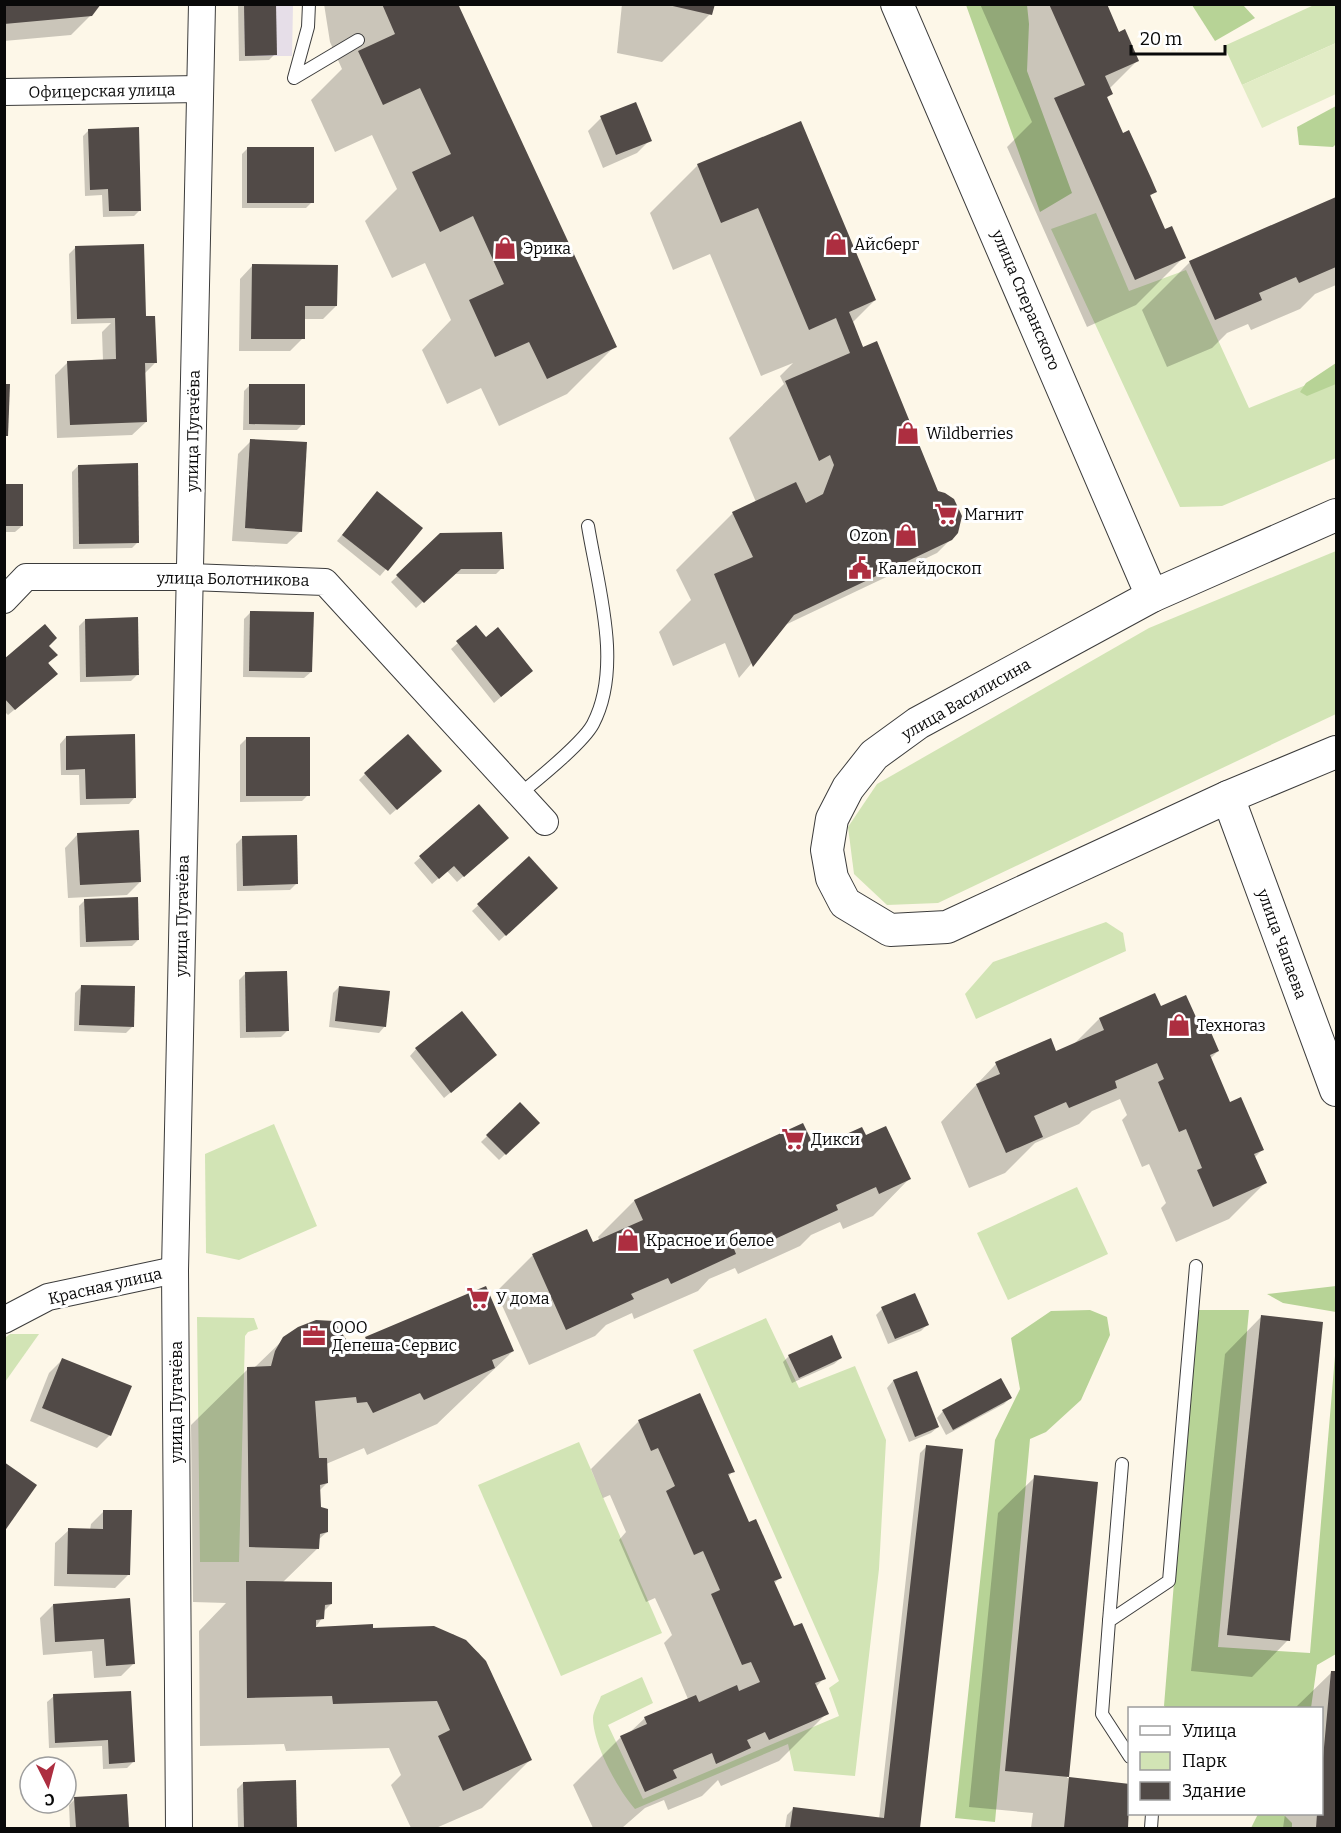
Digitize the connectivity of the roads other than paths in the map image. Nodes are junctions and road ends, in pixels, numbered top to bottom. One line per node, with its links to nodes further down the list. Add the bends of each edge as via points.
1 (202, 4): 5 (street, улица Пугачёва)
2 (309, 4): 4 (lane, via 308,27 294,78)
3 (897, 4): 10 (street, улица Сперанского)
4 (358, 40)
5 (200, 89): 6 (street, Офицерская улица); 9 (street, улица Пугачёва)
6 (4, 92)
7 (1336, 515): 10 (street, улица Василисина)
8 (588, 526): 13 (lane, via 608,650 608,681 592,725)
9 (190, 578): 11 (street, улица Болотникова, via 26,577); 13 (street, улица Болотникова, via 325,582); 18 (street, улица Пугачёва)
10 (1152, 596): 14 (street, улица Василисина, via 918,723 874,755 848,788 832,819 827,850 832,878 845,903 890,930 947,927)
11 (4, 600)
12 (1336, 752): 14 (street, улица Василисина)
13 (520, 794): 15 (street, улица Болотникова)
14 (1228, 797): 16 (street, улица Чапаева)
15 (545, 822)
16 (1336, 1090)
17 (1196, 1266): 21 (lane, via 1169,1581)
18 (175, 1270): 19 (street, Красная улица, via 48,1297); 23 (street, улица Пугачёва)
19 (4, 1320)
20 (1122, 1464): 21 (lane)
21 (1110, 1622): 22 (lane, via 1102,1714)
22 (1128, 1754)
23 (179, 1828)

